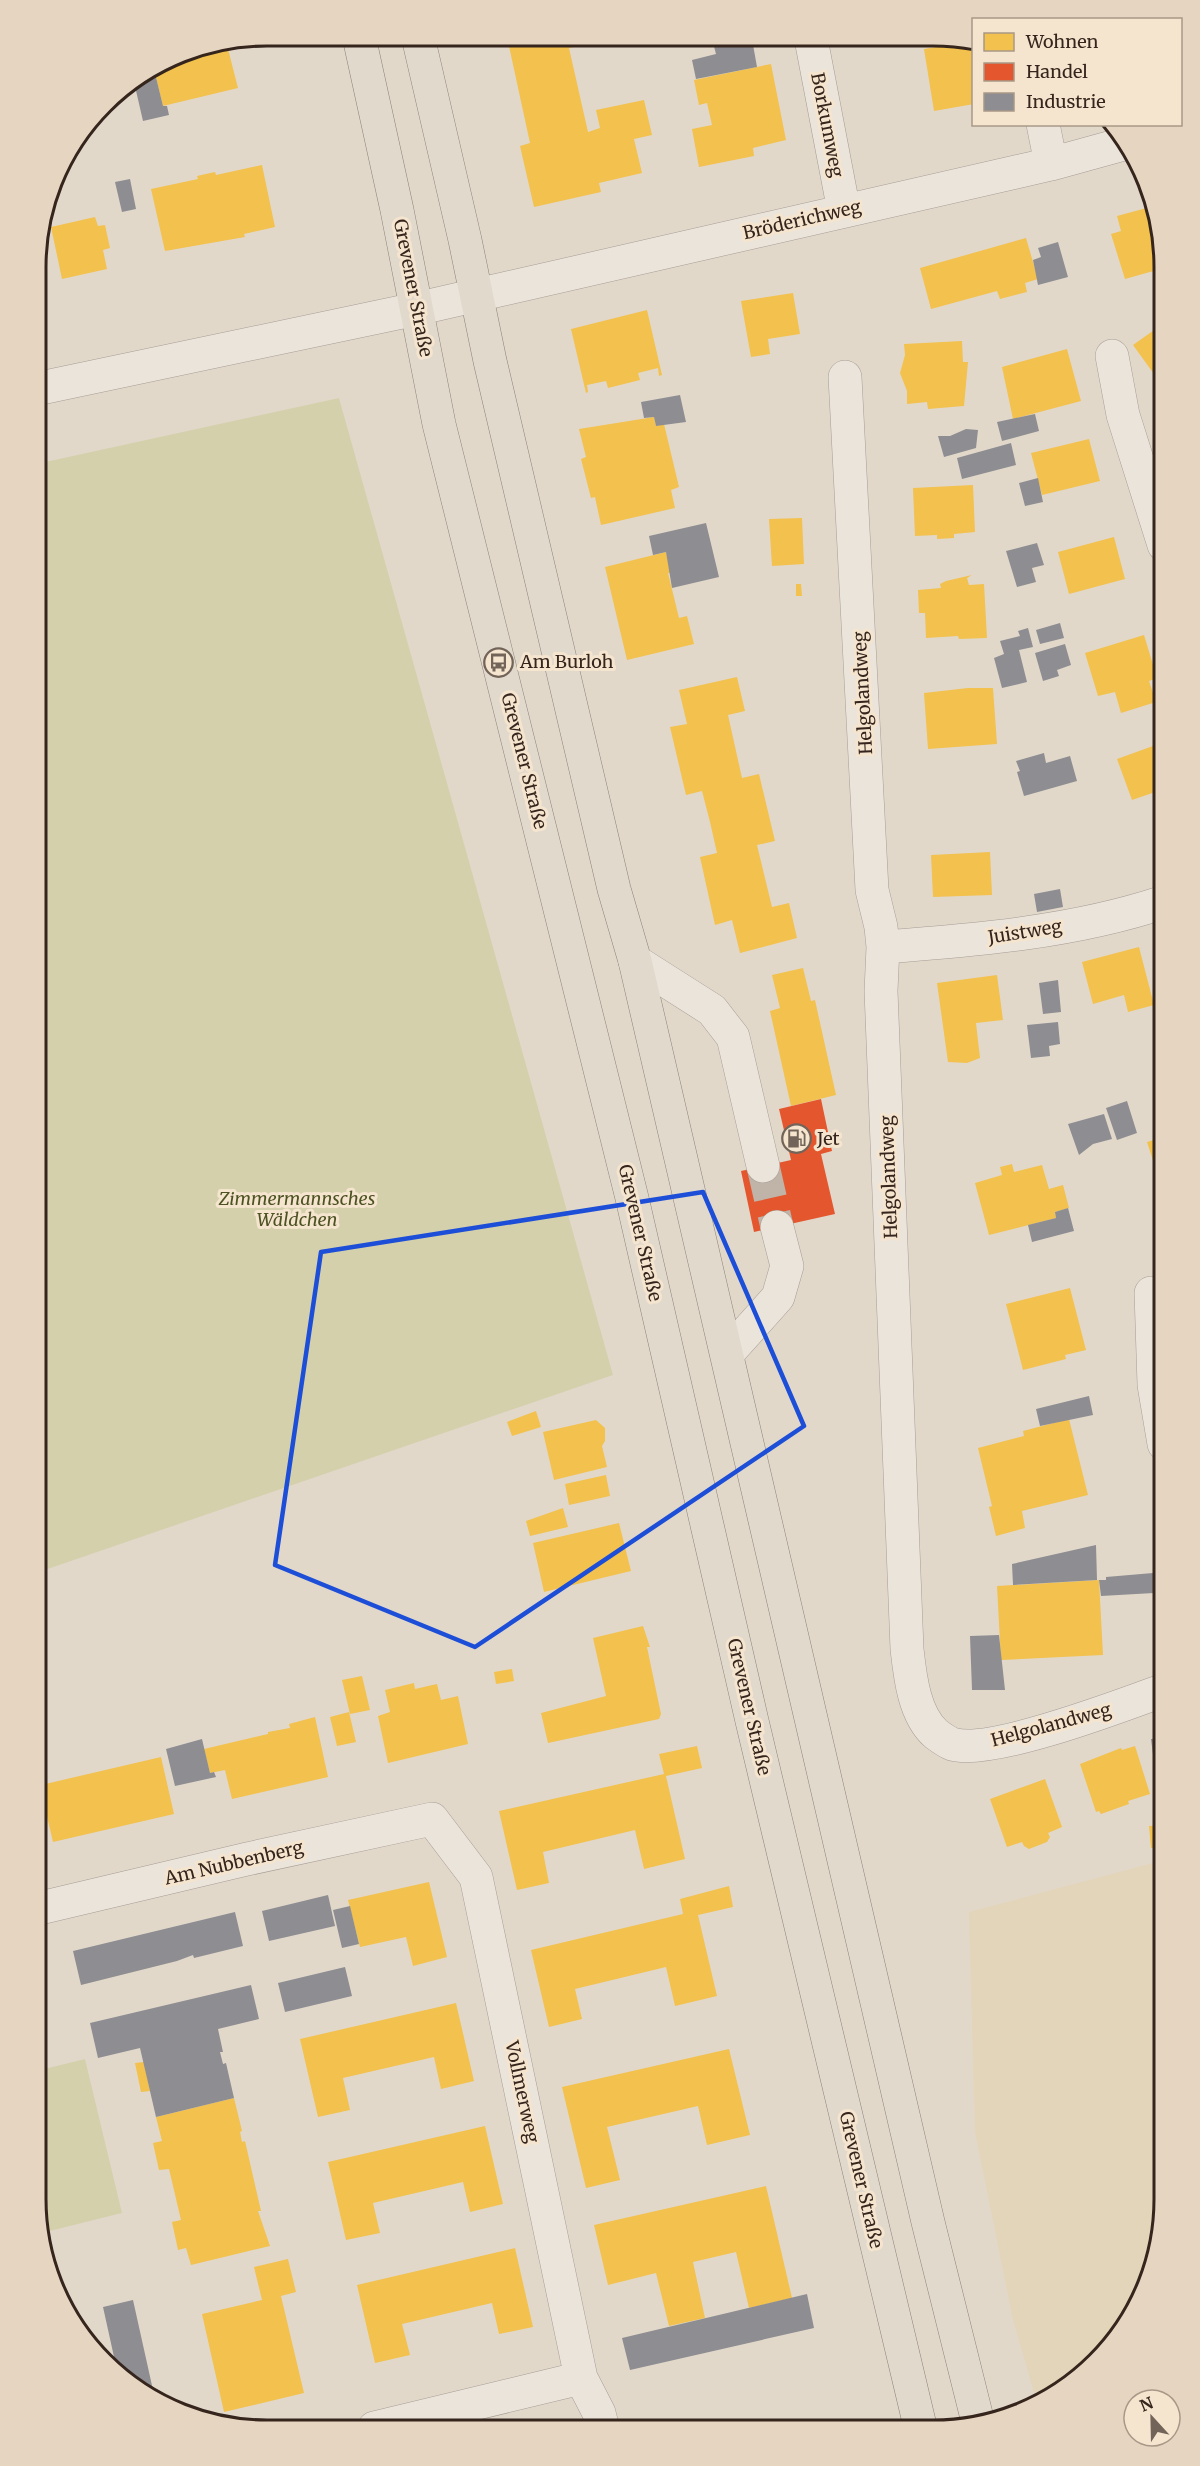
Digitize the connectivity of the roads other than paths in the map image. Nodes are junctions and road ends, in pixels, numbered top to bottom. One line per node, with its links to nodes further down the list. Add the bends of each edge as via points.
1 (361, 46): 9 (main road, Grevener Straße)
2 (420, 46): 8 (main road)
3 (812, 46): 7 (street, Borkumweg)
4 (1043, 126): 6 (street)
5 (1116, 145): 6 (street, Bröderichweg)
6 (1051, 164): 7 (street, Bröderichweg)
7 (844, 211): 8 (street, Bröderichweg)
8 (476, 294): 9 (street, Bröderichweg); 16 (main road, via 611,877)
9 (416, 309): 12 (street); 29 (main road, Grevener Straße, via 439,424 632,1198)
10 (1112, 356): 13 (street, via 1123,415)
11 (845, 377): 15 (street, Helgolandweg, via 872,890)
12 (46, 387)
13 (1154, 513)
14 (1154, 904): 15 (street, Juistweg, via 1031,932)
15 (883, 947): 22 (street, Helgolandweg, via 881,991 907,1649 920,1710 935,1733 952,1744 972,1745 998,1742 1097,1715)
16 (634, 961): 17 (street, via 712,1010 733,1037); 20 (main road)
17 (763, 1166)
18 (777, 1227): 20 (street, via 787,1266 778,1297)
19 (1151, 1293): 21 (street)
20 (727, 1354): 26 (main road)
21 (1154, 1385)
22 (1154, 1694)
23 (432, 1820): 24 (street, Am Nubbenberg); 25 (street, Vollmerweg, via 476,1877)
24 (46, 1907)
25 (581, 2378): 27 (street); 28 (street, Vollmerweg)
26 (976, 2415)
27 (407, 2420)
28 (601, 2420)
29 (919, 2420)

